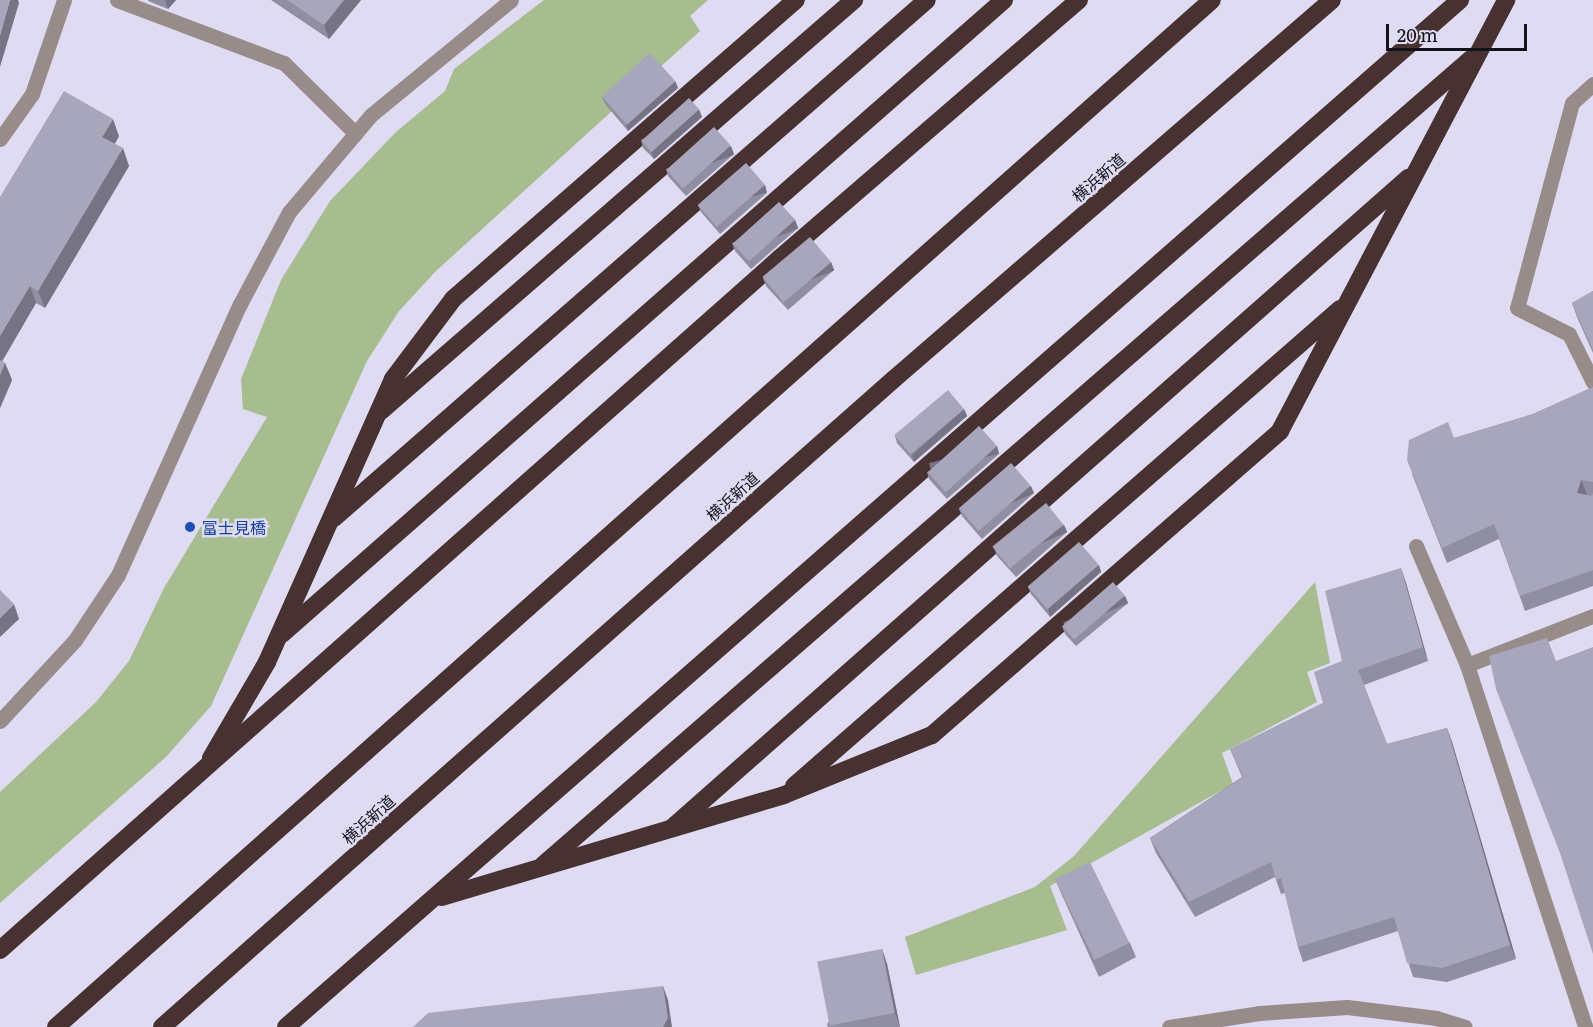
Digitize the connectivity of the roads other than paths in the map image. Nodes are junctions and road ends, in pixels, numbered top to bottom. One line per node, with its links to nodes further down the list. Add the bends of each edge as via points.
1 (64, 0): 16 (street, via 32,94)
2 (117, 0): 15 (street, via 284,63)
3 (511, 0): 15 (street)
4 (796, 0): 20 (highway, via 453,299 393,379)
5 (854, 0): 20 (highway)
6 (927, 0): 21 (highway)
7 (1004, 0): 24 (highway)
8 (1079, 0): 27 (highway, via 789,250)
9 (1212, 0): 33 (highway)
10 (1332, 0): 34 (highway, 横浜新道, via 885,387)
11 (1460, 0): 31 (highway)
12 (1506, 0): 13 (highway)
13 (1479, 52): 17 (highway); 30 (highway)
14 (1593, 84): 19 (street, via 1572,103 1517,308 1569,334)
15 (355, 133): 26 (street, via 289,212 240,304 118,574 75,640)
16 (0, 139)
17 (1416, 171): 18 (highway); 29 (highway)
18 (1348, 301): 28 (highway); 28 (highway, via 1280,431 932,735)
19 (1593, 382)
20 (377, 414): 21 (highway)
21 (328, 523): 24 (highway)
22 (1416, 546): 25 (street)
23 (1593, 616): 25 (street)
24 (278, 637): 27 (highway)
25 (1467, 665): 38 (street)
26 (0, 721)
27 (203, 772): 32 (highway)
28 (784, 795): 29 (highway)
29 (667, 833): 30 (highway)
30 (539, 869): 31 (highway)
31 (435, 899): 35 (highway)
32 (0, 950)
33 (56, 1027)
34 (162, 1027)
35 (285, 1027)
36 (1169, 1027): 37 (street, via 1259,1012 1347,1007 1436,1018)
37 (1465, 1027)
38 (1585, 1027)

